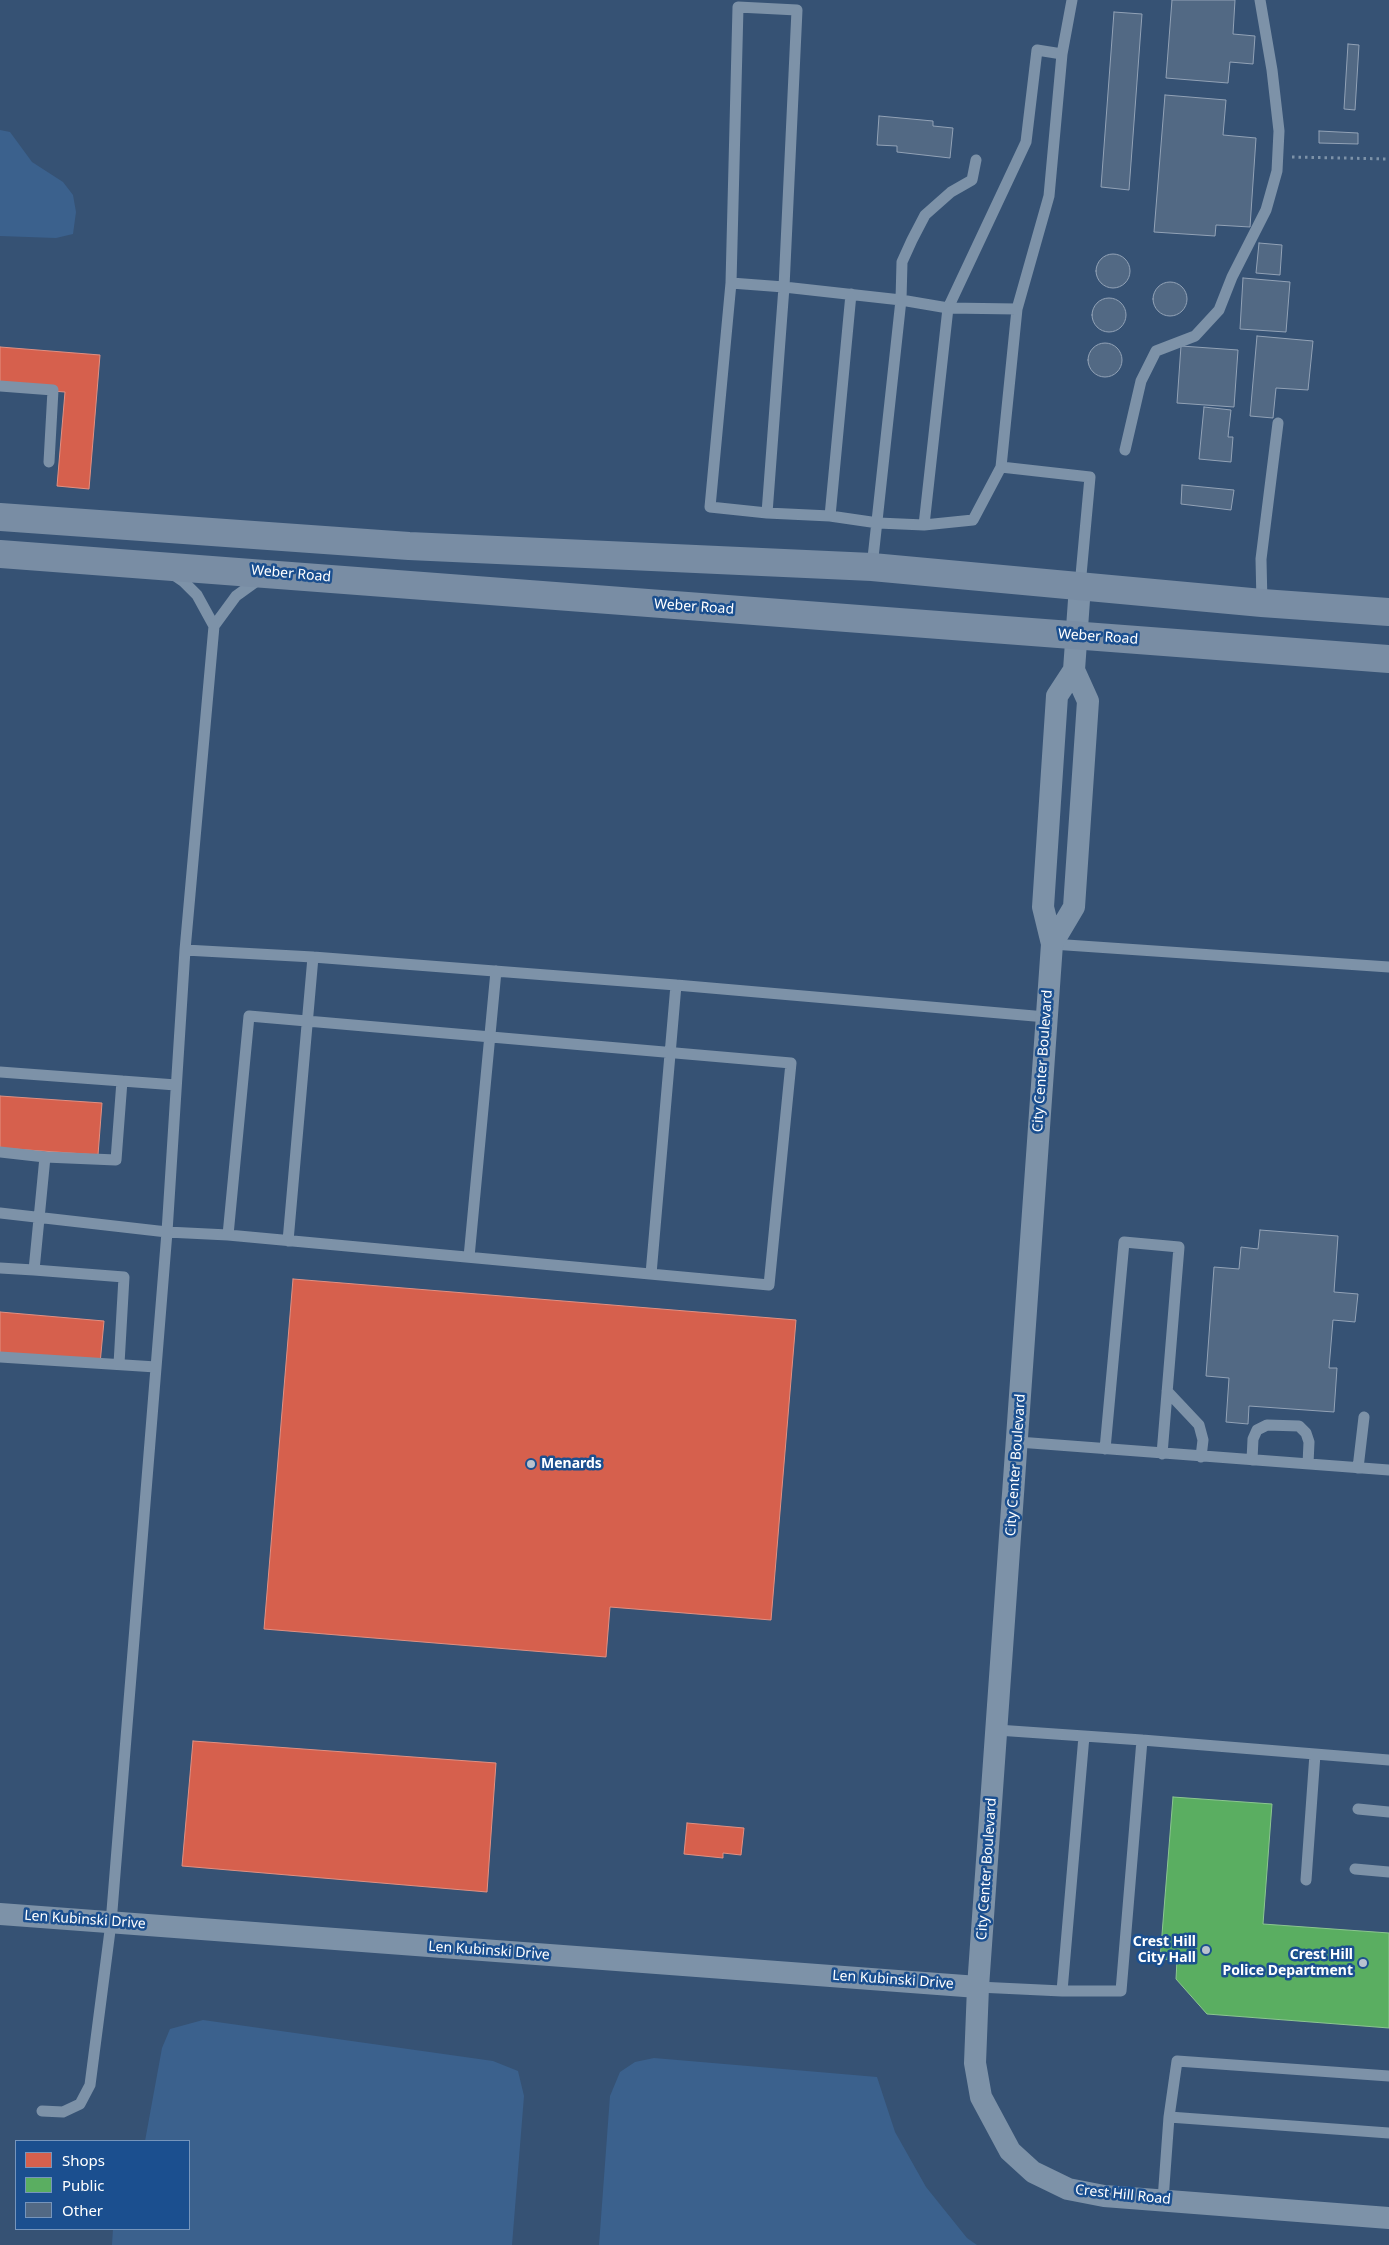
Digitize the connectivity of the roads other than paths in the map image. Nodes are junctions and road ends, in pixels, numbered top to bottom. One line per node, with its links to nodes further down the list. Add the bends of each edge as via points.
1 (1072, 0): 3 (lane)
2 (1260, 0): 13 (lane, via 1279,131 1277,171 1266,210 1219,310 1195,336 1156,351 1141,381)
3 (1062, 54): 9 (lane, via 1036,50 1026,142); 10 (lane, via 1049,196)
4 (976, 160): 8 (lane, via 972,180 951,192 925,215 902,262)
5 (731, 283): 6 (lane); 6 (lane, via 738,8 797,10); 16 (lane, via 710,508)
6 (784, 287): 7 (lane); 16 (lane)
7 (851, 294): 8 (lane); 17 (lane)
8 (900, 300): 9 (lane); 19 (lane)
9 (948, 308): 10 (lane); 20 (lane)
10 (1017, 309): 15 (lane)
11 (0, 386): 14 (lane, via 53,390)
12 (1278, 423): 26 (lane, via 1261,559)
13 (1125, 450)
14 (48, 462)
15 (1002, 467): 20 (lane, via 974,520); 25 (lane, via 1090,477)
16 (767, 513): 17 (lane)
17 (830, 516): 19 (lane)
18 (0, 517): 23 (main road, via 410,546)
19 (878, 523): 20 (lane); 23 (lane)
20 (924, 525)
21 (0, 554): 22 (main road, Weber Road)
22 (159, 565): 24 (main road, Weber Road); 28 (lane, via 197,595)
23 (872, 567): 25 (main road)
24 (269, 572): 28 (lane, via 236,596); 29 (main road, Weber Road, via 588,600)
25 (1080, 586): 26 (main road); 29 (street)
26 (1262, 603): 27 (main road)
27 (1389, 612)
28 (214, 626): 33 (lane)
29 (1077, 636): 30 (main road, Weber Road); 31 (street)
30 (1389, 659)
31 (1074, 670): 32 (street, City Center Boulevard, via 1057,696 1043,907); 32 (street, City Center Boulevard, via 1088,700 1074,907)
32 (1052, 944): 35 (lane); 38 (street, City Center Boulevard)
33 (185, 950): 34 (lane); 44 (lane)
34 (313, 957): 36 (lane); 39 (lane)
35 (1389, 967)
36 (496, 971): 37 (lane); 40 (lane)
37 (676, 985): 38 (lane); 41 (lane)
38 (1046, 1018): 61 (street, City Center Boulevard)
39 (307, 1021): 40 (lane); 50 (lane, via 249,1016); 51 (lane)
40 (490, 1037): 41 (lane); 52 (lane)
41 (671, 1052): 55 (lane); 55 (lane, via 791,1063 769,1285)
42 (0, 1072): 43 (lane)
43 (122, 1081): 44 (lane); 46 (lane, via 116,1160)
44 (176, 1085): 49 (lane)
45 (0, 1152): 46 (lane)
46 (45, 1157): 48 (lane)
47 (0, 1213): 48 (lane)
48 (39, 1218): 49 (lane); 54 (lane)
49 (167, 1232): 50 (lane); 58 (lane)
50 (228, 1235): 51 (lane)
51 (288, 1241): 52 (lane)
52 (469, 1257): 55 (lane)
53 (0, 1268): 54 (lane)
54 (34, 1270): 57 (lane, via 124,1277)
55 (651, 1274)
56 (0, 1357): 57 (lane)
57 (119, 1364): 58 (lane)
58 (156, 1367): 80 (lane)
59 (1167, 1391): 62 (lane, via 1179,1247 1124,1242); 63 (lane); 64 (lane, via 1199,1424)
60 (1364, 1418): 67 (lane)
61 (1018, 1442): 62 (lane); 69 (street, City Center Boulevard)
62 (1105, 1449): 63 (lane)
63 (1162, 1454): 64 (lane)
64 (1202, 1456): 65 (lane)
65 (1252, 1460): 66 (lane); 66 (lane, via 1257,1430 1267,1425 1299,1426 1310,1442)
66 (1308, 1464): 67 (lane)
67 (1358, 1468): 68 (lane)
68 (1389, 1470)
69 (997, 1730): 70 (lane); 81 (street, City Center Boulevard)
70 (1084, 1736): 71 (lane); 82 (lane)
71 (1142, 1740): 72 (lane); 82 (lane, via 1122,1991)
72 (1315, 1754): 73 (lane); 78 (lane)
73 (1389, 1760)
74 (1358, 1809): 75 (lane)
75 (1389, 1812)
76 (1355, 1869): 77 (lane)
77 (1389, 1872)
78 (1306, 1880)
79 (0, 1914): 80 (street, Len Kubinski Drive)
80 (111, 1922): 81 (street, Len Kubinski Drive); 84 (lane, via 90,2084 80,2104 63,2112)
81 (978, 1987): 82 (lane); 87 (street, Crest Hill Road, via 974,2063 981,2097 1010,2151 1032,2172 1068,2189 1104,2196)
82 (1062, 1990)
83 (1389, 2076): 85 (lane, via 1176,2061)
84 (42, 2111)
85 (1169, 2117): 86 (lane); 87 (lane)
86 (1389, 2133)
87 (1163, 2200): 88 (street, Crest Hill Road)
88 (1389, 2218)

